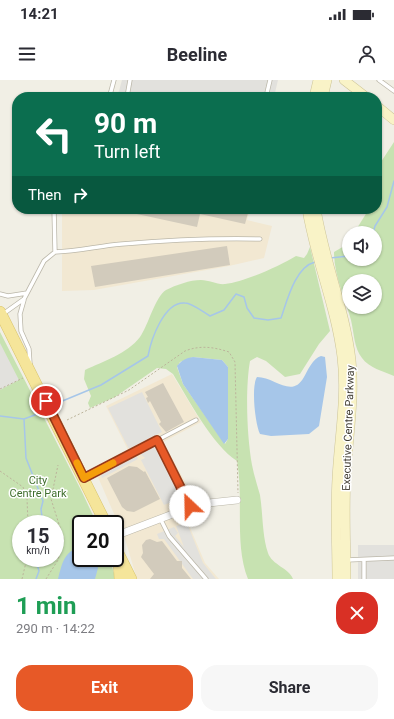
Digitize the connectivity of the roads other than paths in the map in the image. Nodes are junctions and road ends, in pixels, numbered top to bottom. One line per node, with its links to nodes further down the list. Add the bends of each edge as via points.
1 (114, 80): 9 (lane)
2 (130, 80): 10 (lane)
3 (270, 80): 11 (lane)
4 (318, 80): 12 (street)
5 (327, 80): 13 (street)
6 (344, 80): 14 (street)
7 (379, 80): 8 (lane)
8 (394, 91)
9 (111, 92)
10 (128, 92)
11 (267, 92)
12 (315, 92)
13 (324, 92)
14 (360, 92)
15 (382, 109): 16 (street)
16 (393, 117)
17 (54, 214): 22 (lane)
18 (309, 214): 21 (street, Executive Centre Parkway)
19 (316, 214): 21 (street, Executive Centre Parkway)
20 (260, 239): 22 (lane, via 206,238)
21 (319, 247): 37 (street, Executive Centre Parkway, via 327,276 344,374 336,500)
22 (55, 252): 23 (lane, via 44,261)
23 (28, 293): 24 (lane, via 7,296); 25 (lane)
24 (0, 294)
25 (24, 299): 26 (lane); 27 (lane, via 20,314 21,331 29,349)
26 (1, 314): 27 (main road)
27 (26, 375): 30 (main road, via 46,401)
28 (196, 420): 29 (lane)
29 (157, 440): 30 (lane); 32 (lane)
30 (84, 478): 33 (main road)
31 (237, 500): 32 (street)
32 (190, 506): 34 (street)
33 (102, 515)
34 (160, 518): 35 (street); 43 (lane, via 169,536)
35 (124, 532)
36 (394, 558): 38 (lane)
37 (342, 560): 38 (lane); 44 (street, Executive Centre Parkway); 45 (street, Executive Centre Parkway)
38 (364, 560): 46 (lane)
39 (119, 567): 41 (main road)
40 (124, 567): 42 (main road)
41 (120, 579)
42 (131, 579)
43 (206, 579)
44 (337, 579)
45 (346, 579)
46 (364, 579)

